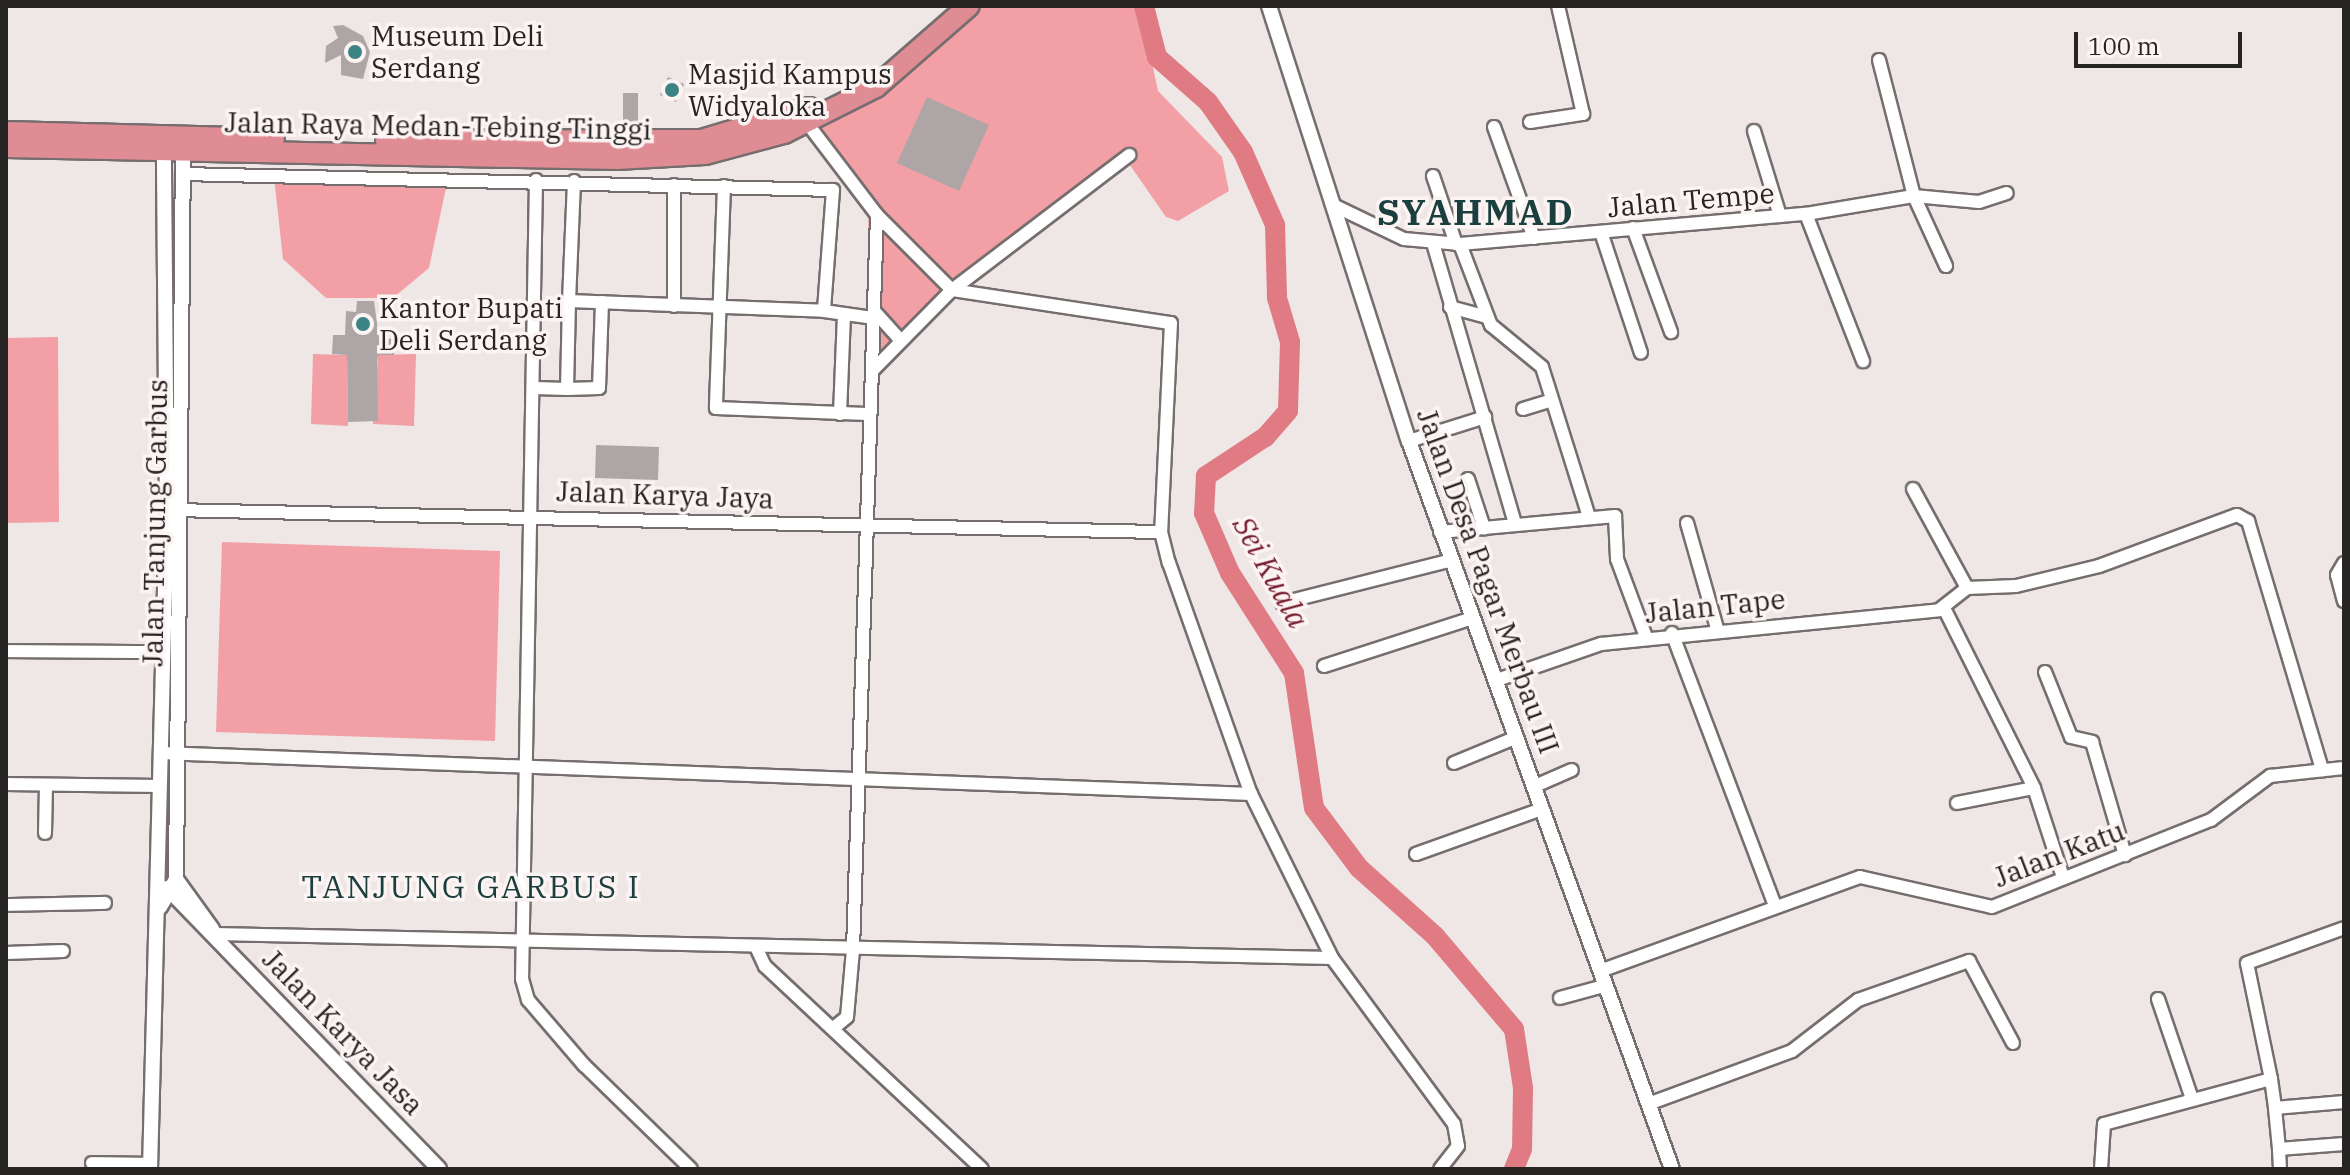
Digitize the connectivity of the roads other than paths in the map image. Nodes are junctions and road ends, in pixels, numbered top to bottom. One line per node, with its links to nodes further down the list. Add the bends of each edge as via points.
1 (952, 6): 11 (highway, Jalan Raya Medan-Tebing Tinggi, via 904,52 829,98 701,140)
2 (969, 6): 7 (highway, Jalan Raya Medan-Tebing Tinggi, via 888,79)
3 (1269, 6): 24 (street, Jalan Desa Pagar Merbau III)
4 (1558, 6): 6 (street, via 1583,114)
5 (1879, 60): 23 (street)
6 (1530, 122)
7 (807, 123): 11 (highway, Jalan Raya Medan-Tebing Tinggi, via 733,148 648,159); 19 (street)
8 (1494, 127): 30 (street)
9 (1754, 131): 27 (street)
10 (6, 132): 11 (highway, Jalan Raya Medan-Tebing Tinggi)
11 (174, 144): 12 (highway, Jalan Raya Medan-Tebing Tinggi); 14 (street, Jalan Tanjung Garbus); 60 (street, Jalan Tanjung Garbus)
12 (6, 147)
13 (1129, 155): 34 (street)
14 (183, 174): 16 (street); 59 (street, Jalan Tanjung Garbus)
15 (1433, 176): 32 (street)
16 (536, 180): 17 (street); 49 (street)
17 (574, 181): 18 (street); 36 (street)
18 (674, 185): 20 (street); 38 (street)
19 (852, 185): 21 (street); 26 (street)
20 (724, 186): 21 (street); 39 (street)
21 (833, 190): 40 (street)
22 (2007, 193): 23 (street, Jalan Tempe, via 1973,202)
23 (1914, 196): 25 (street, Jalan Tempe); 33 (street)
24 (1336, 209): 31 (street, Jalan Tempe, via 1404,239); 56 (street, Jalan Desa Pagar Merbau III)
25 (1806, 214): 27 (street, Jalan Tempe); 47 (street)
26 (877, 215): 34 (street); 41 (street)
27 (1780, 216): 28 (street, Jalan Tempe)
28 (1633, 228): 29 (street, Jalan Tempe); 44 (street)
29 (1601, 232): 30 (street, Jalan Tempe); 46 (street)
30 (1534, 238): 32 (street, Jalan Tempe)
31 (1433, 243): 32 (street, Jalan Tempe); 35 (street)
32 (1458, 244): 43 (street)
33 (1946, 266)
34 (952, 290): 45 (street); 67 (street, via 1171,323)
35 (1449, 299): 43 (street); 55 (street)
36 (569, 301): 37 (street); 50 (street)
37 (602, 302): 38 (street); 50 (street, via 599,388)
38 (674, 306): 39 (street)
39 (718, 307): 40 (street); 53 (street, via 719,412)
40 (824, 311): 42 (street)
41 (873, 312): 42 (street); 45 (street, via 885,331); 48 (street)
42 (844, 314): 53 (street)
43 (1487, 317): 51 (street, via 1537,360)
44 (1671, 332)
45 (900, 340): 48 (street)
46 (1641, 353)
47 (1863, 361)
48 (872, 371): 54 (street)
49 (535, 388): 50 (street); 61 (street)
50 (567, 389)
51 (1552, 400): 52 (street); 62 (street)
52 (1523, 409)
53 (840, 414): 54 (street)
54 (867, 414): 65 (street)
55 (1485, 417): 56 (street); 64 (street)
56 (1409, 441): 68 (street, Jalan Desa Pagar Merbau III)
57 (1468, 479): 66 (street)
58 (1913, 489): 71 (street)
59 (184, 509): 60 (street, Jalan Karya Jaya); 61 (street, Jalan Karya Jaya); 85 (street, Jalan Tanjung Garbus)
60 (167, 510): 80 (street, Jalan Tanjung Garbus)
61 (534, 515): 65 (street, Jalan Karya Jaya); 87 (street)
62 (1589, 517): 64 (street); 78 (street, via 1617,518 1617,559)
63 (1687, 523): 76 (street)
64 (1515, 524): 66 (street)
65 (869, 526): 67 (street, Jalan Karya Jaya); 91 (street)
66 (1484, 528): 68 (street)
67 (1161, 532): 97 (street)
68 (1440, 532): 69 (street, Jalan Desa Pagar Merbau III)
69 (1452, 560): 73 (street); 75 (street, Jalan Desa Pagar Merbau III)
70 (2344, 563): 72 (street, via 2337,575)
71 (1967, 588): 74 (street); 90 (street, via 2045,580 2244,517)
72 (2344, 601)
73 (1282, 603)
74 (1948, 604): 76 (street, Jalan Tape); 96 (street)
75 (1473, 618): 81 (street); 83 (street, Jalan Desa Pagar Merbau III)
76 (1717, 628): 77 (street, Jalan Tape)
77 (1672, 633): 78 (street, Jalan Tape); 107 (street)
78 (1646, 637): 83 (street, Jalan Tape, via 1601,644)
79 (6, 651): 80 (street)
80 (162, 652): 85 (street, Jalan Tanjung Garbus)
81 (1324, 666)
82 (2045, 672): 102 (street, via 2069,735 2092,742)
83 (1497, 680): 84 (street, Jalan Desa Pagar Merbau III)
84 (1517, 737): 86 (street); 95 (street, Jalan Desa Pagar Merbau III)
85 (168, 753): 87 (street); 94 (street, Jalan Tanjung Garbus); 104 (street, Jalan Tanjung Garbus)
86 (1454, 763)
87 (525, 765): 91 (street); 110 (street)
88 (2344, 768): 90 (street, Jalan Katu)
89 (1572, 770): 95 (street)
90 (2322, 770): 102 (street, Jalan Katu, via 2270,776 2211,820)
91 (854, 778): 97 (street); 112 (street)
92 (6, 784): 93 (street)
93 (46, 786): 94 (street); 100 (street)
94 (160, 786): 104 (street, Jalan Tanjung Garbus)
95 (1535, 786): 99 (street, Jalan Desa Pagar Merbau III)
96 (2034, 788): 98 (street); 103 (street)
97 (1251, 794): 115 (street)
98 (1957, 803)
99 (1542, 809): 101 (street); 116 (street, Jalan Desa Pagar Merbau III)
100 (45, 833)
101 (1416, 854)
102 (2125, 855): 103 (street, Jalan Katu)
103 (2063, 877): 107 (street, Jalan Katu, via 1992,907 1868,876)
104 (169, 883): 109 (street, Jalan Karya Jasa); 129 (street, via 160,907)
105 (105, 903): 106 (street)
106 (6, 905)
107 (1775, 906): 116 (street, Jalan Katu)
108 (2344, 928): 121 (street, via 2249,960)
109 (213, 932): 110 (street); 130 (street, Jalan Karya Jasa)
110 (523, 936): 111 (street); 131 (street, via 528,1000)
111 (757, 949): 112 (street); 119 (street, via 765,966)
112 (853, 950): 115 (street); 119 (street, via 847,1017)
113 (63, 951): 114 (street)
114 (6, 953)
115 (1332, 958): 133 (street, via 1454,1124 1458,1146)
116 (1602, 978): 117 (street, Jalan Katu); 124 (street, Jalan Desa Pagar Merbau III)
117 (1560, 998)
118 (2158, 999): 122 (street)
119 (836, 1026): 132 (street)
120 (2013, 1043): 124 (street, via 1969,961 1858,1000 1792,1051)
121 (2271, 1079): 122 (street); 125 (street)
122 (2192, 1099): 135 (street, via 2100,1126)
123 (2344, 1102): 125 (street)
124 (1648, 1104): 134 (street, Jalan Desa Pagar Merbau III)
125 (2275, 1108): 127 (street)
126 (2344, 1144): 127 (street)
127 (2279, 1149): 136 (street)
128 (92, 1163): 129 (street)
129 (150, 1166)
130 (439, 1169)
131 (691, 1169)
132 (982, 1169)
133 (1440, 1169)
134 (1672, 1169)
135 (2101, 1169)
136 (2280, 1169)

